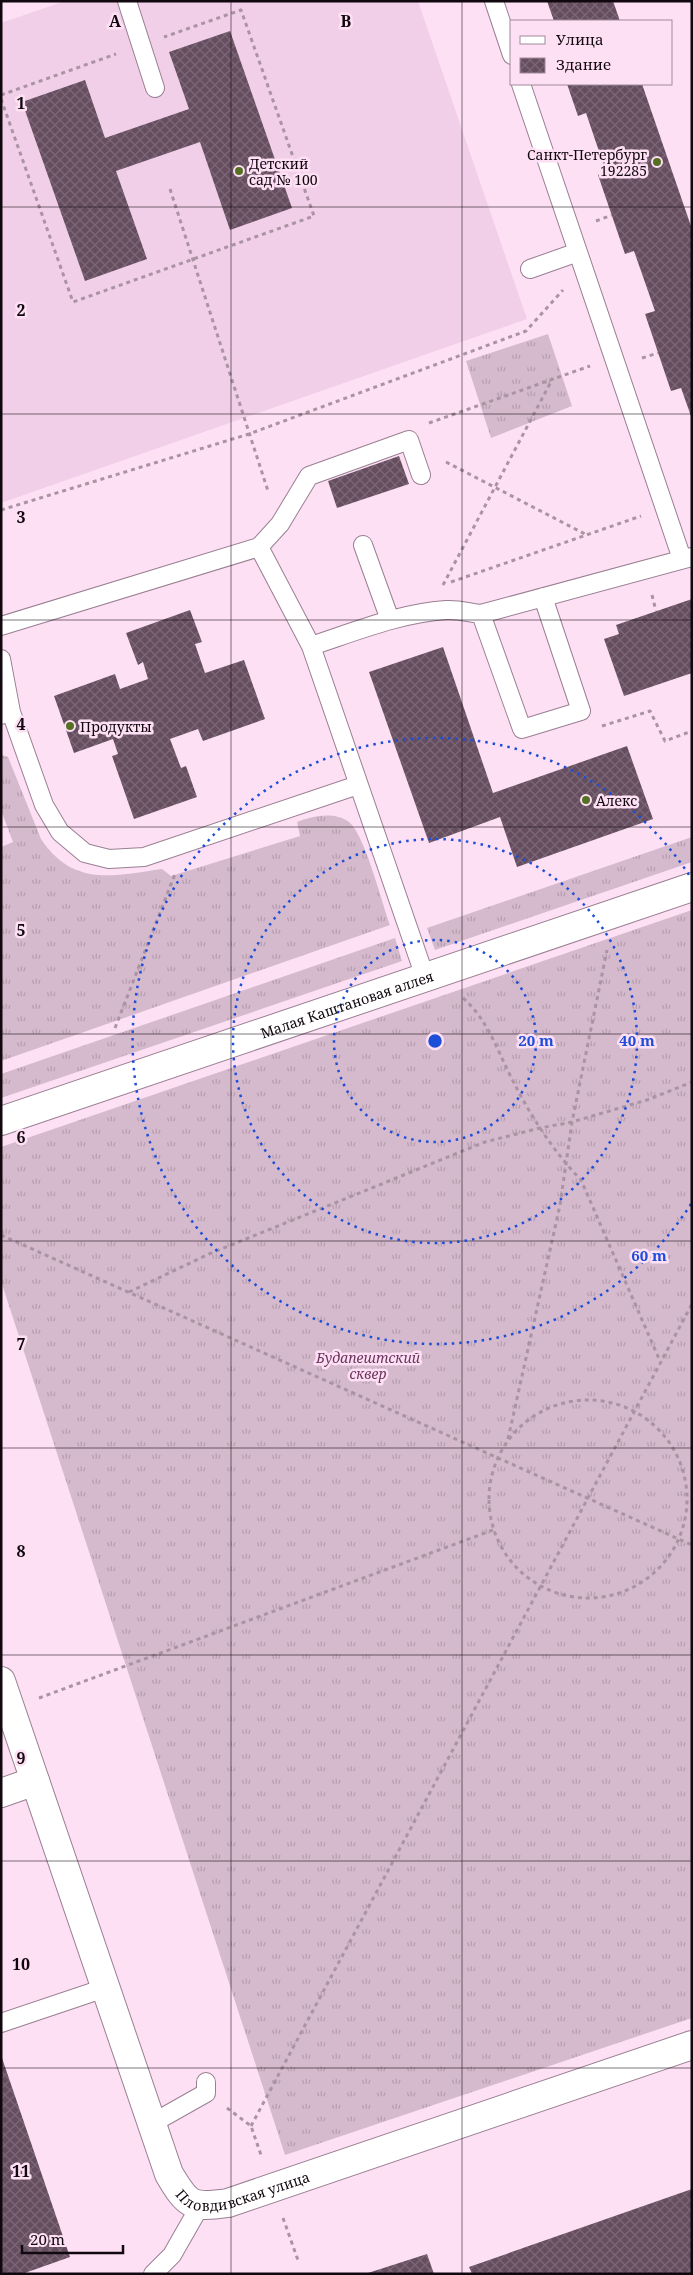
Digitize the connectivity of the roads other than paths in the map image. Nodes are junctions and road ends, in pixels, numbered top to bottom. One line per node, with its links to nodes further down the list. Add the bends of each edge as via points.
1 (127, 1): 5 (lane)
2 (494, 1): 3 (lane)
3 (510, 49)
4 (521, 85): 6 (lane)
5 (155, 88)
6 (581, 260): 7 (lane); 11 (lane, via 665,508)
7 (530, 269)
8 (422, 475): 10 (lane, via 409,440 309,476 280,524)
9 (364, 545): 14 (lane)
10 (259, 547): 15 (lane); 16 (lane)
11 (687, 558): 12 (lane)
12 (543, 598): 13 (lane); 13 (lane, via 581,712 522,729)
13 (481, 614): 14 (lane, via 448,610)
14 (390, 620): 16 (lane)
15 (1, 626)
16 (311, 646): 19 (lane)
17 (1, 659): 18 (lane)
18 (6, 713): 19 (lane, via 44,805 60,832 85,853 110,859 144,856)
19 (358, 785): 21 (lane)
20 (692, 887): 21 (street, Малая Каштановая аллея)
21 (425, 977): 22 (street, Малая Каштановая аллея)
22 (1, 1121)
23 (1, 1682): 24 (street, Пловдивская улица)
24 (35, 1781): 25 (street); 26 (street, Пловдивская улица)
25 (1, 1793)
26 (105, 1988): 27 (lane); 30 (street, Пловдивская улица)
27 (1, 2023)
28 (692, 2045): 31 (street, Пловдивская улица, via 237,2200)
29 (206, 2082): 30 (lane, via 206,2094)
30 (151, 2124): 31 (street, Пловдивская улица, via 169,2174 182,2196)
31 (200, 2206): 32 (lane, via 172,2255)
32 (153, 2274)

